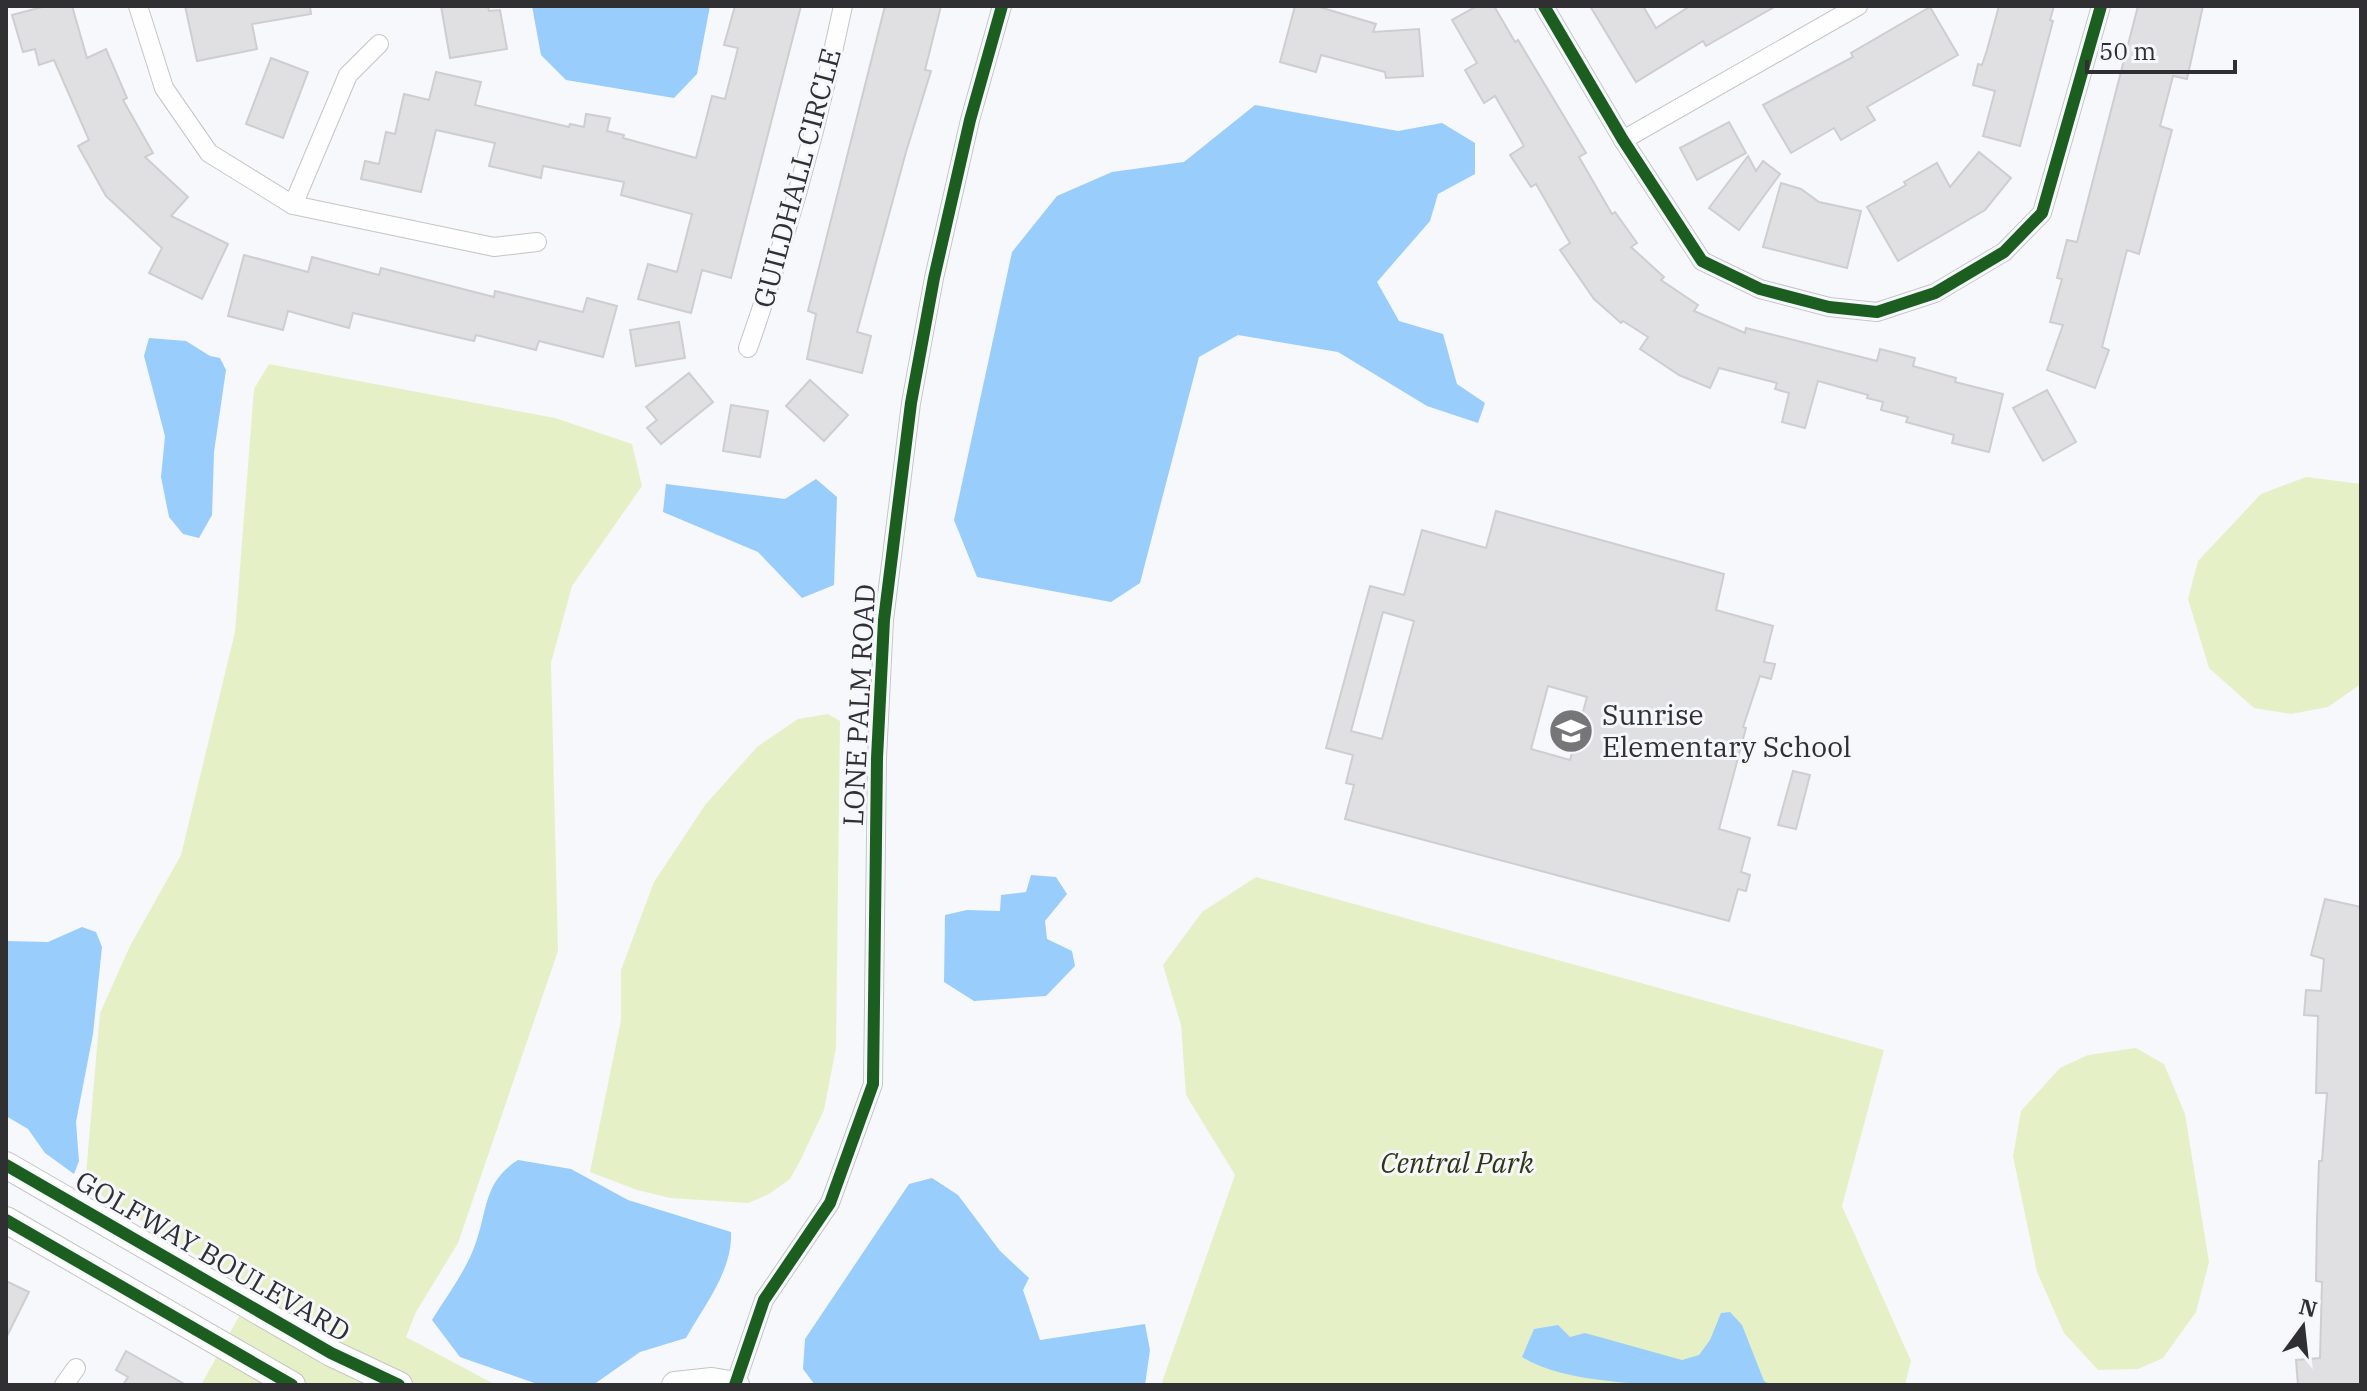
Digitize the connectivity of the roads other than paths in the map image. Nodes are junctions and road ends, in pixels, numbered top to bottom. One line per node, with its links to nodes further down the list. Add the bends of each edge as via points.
1 (138, 6): 9 (street, via 164,88 209,153)
2 (843, 6): 11 (street, GUILDHALL CIRCLE, via 827,85)
3 (1002, 6): 19 (street, LONE PALM ROAD, via 934,278 911,403 884,620 873,1084 830,1203 764,1300)
4 (1544, 6): 8 (street)
5 (1858, 6): 8 (street)
6 (2101, 6): 8 (street, via 2042,213 2004,252 1935,293 1877,312 1829,307 1760,289 1702,261)
7 (379, 44): 9 (street, via 348,75)
8 (1623, 140)
9 (293, 205): 10 (street, via 494,247)
10 (537, 242)
11 (748, 348)
12 (6, 1165): 17 (street, GOLFWAY BOULEVARD, via 331,1353)
13 (6, 1220): 16 (street)
14 (76, 1368): 15 (street)
15 (64, 1385)
16 (292, 1385)
17 (399, 1385)
18 (675, 1385): 19 (street)
19 (735, 1385)

